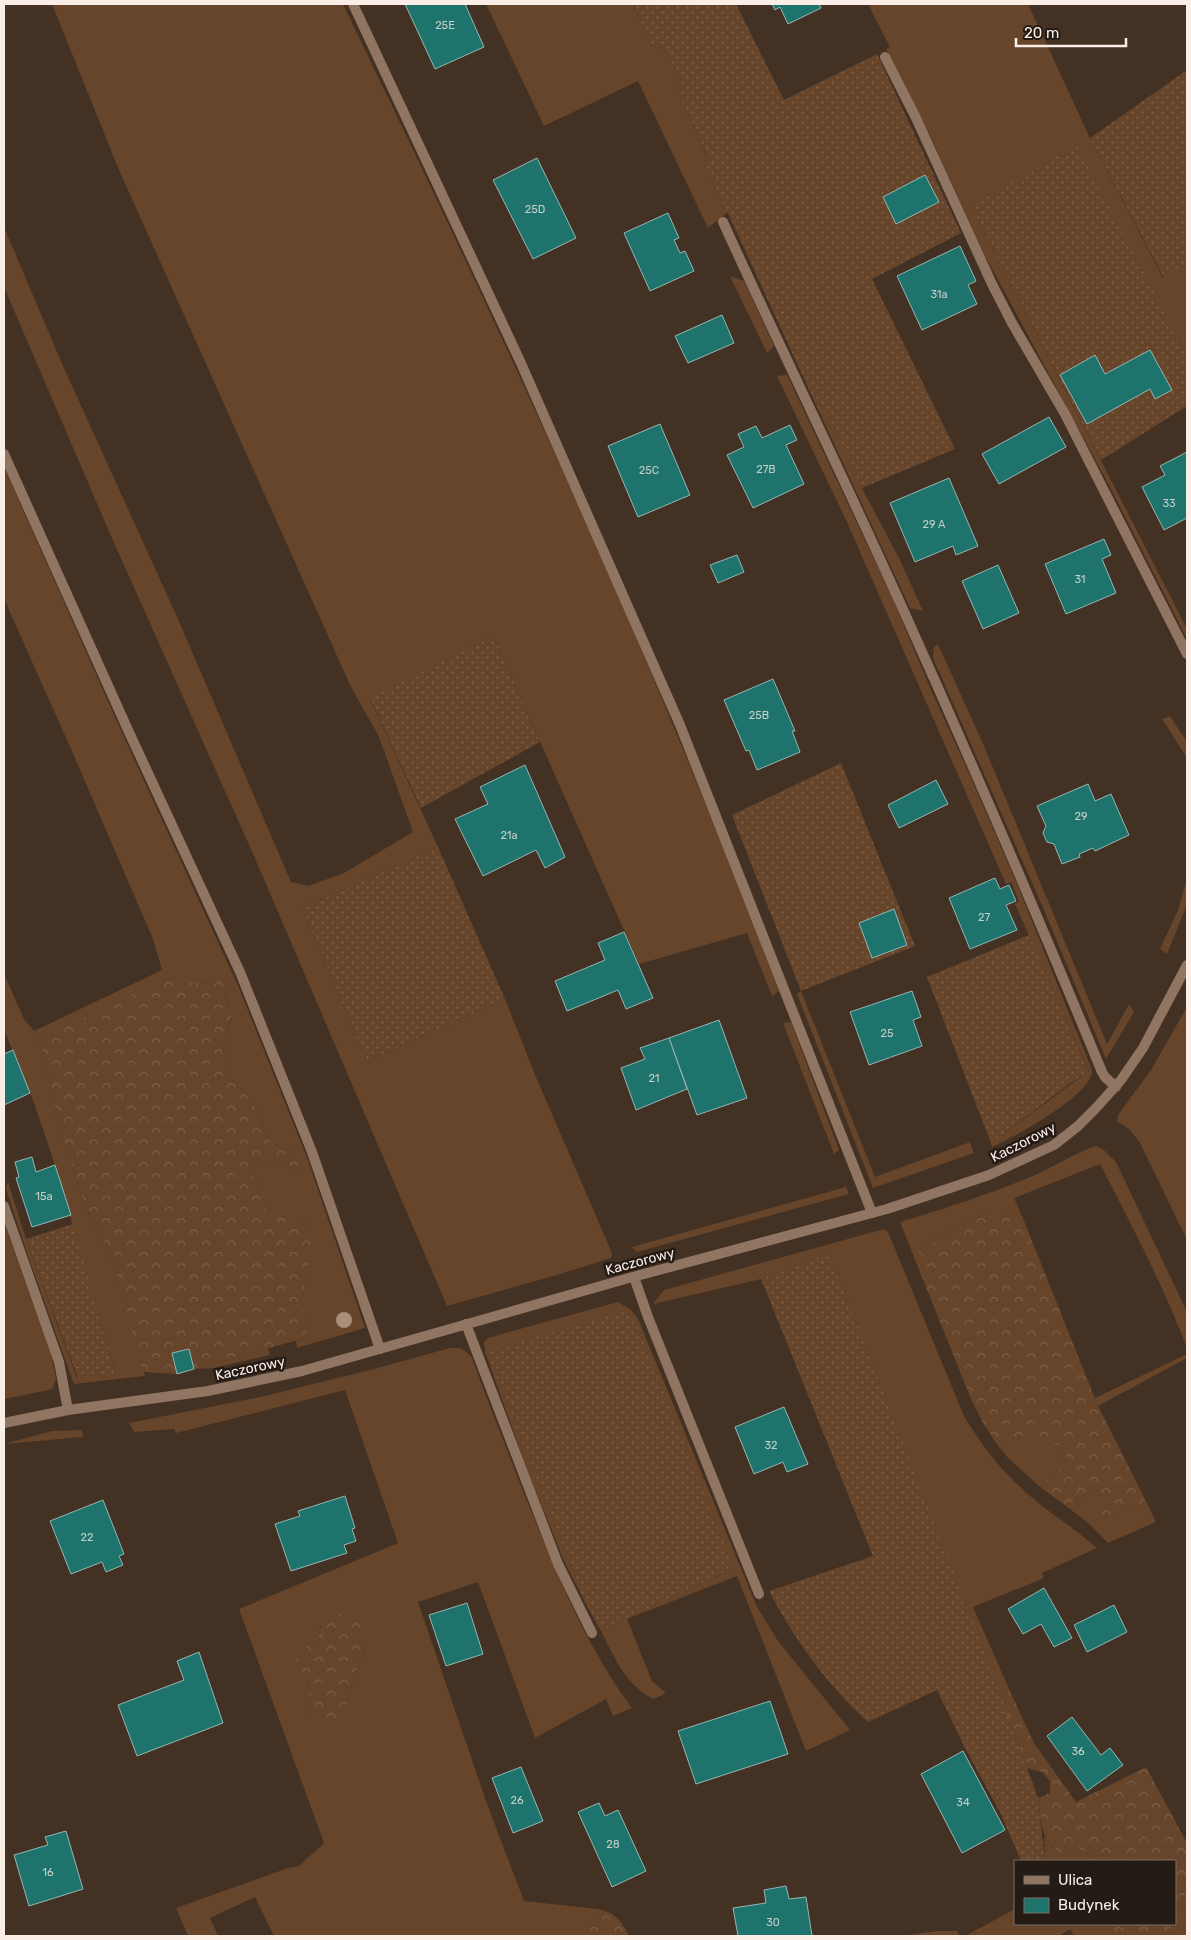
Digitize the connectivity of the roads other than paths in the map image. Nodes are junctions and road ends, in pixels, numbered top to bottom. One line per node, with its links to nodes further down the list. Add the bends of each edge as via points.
1 (353, 4): 9 (street, via 520,361 676,716)
2 (885, 57): 5 (street, via 992,284 1065,414)
3 (723, 222): 7 (street, via 980,780 1102,1072)
4 (4, 454): 12 (street, via 240,972 312,1152)
5 (1187, 654)
6 (1187, 964): 7 (street, Kaczorowy, via 1143,1048)
7 (1116, 1087): 9 (street, Kaczorowy, via 1078,1126 1054,1145 989,1175)
8 (4, 1206): 13 (street, via 59,1362)
9 (872, 1213): 10 (street, Kaczorowy)
10 (634, 1277): 11 (street, Kaczorowy); 15 (street)
11 (466, 1324): 12 (street, Kaczorowy); 16 (street, via 558,1564)
12 (380, 1349): 13 (street, Kaczorowy, via 302,1371 208,1391)
13 (68, 1410): 14 (street, Kaczorowy)
14 (4, 1423)
15 (760, 1594)
16 (592, 1633)

